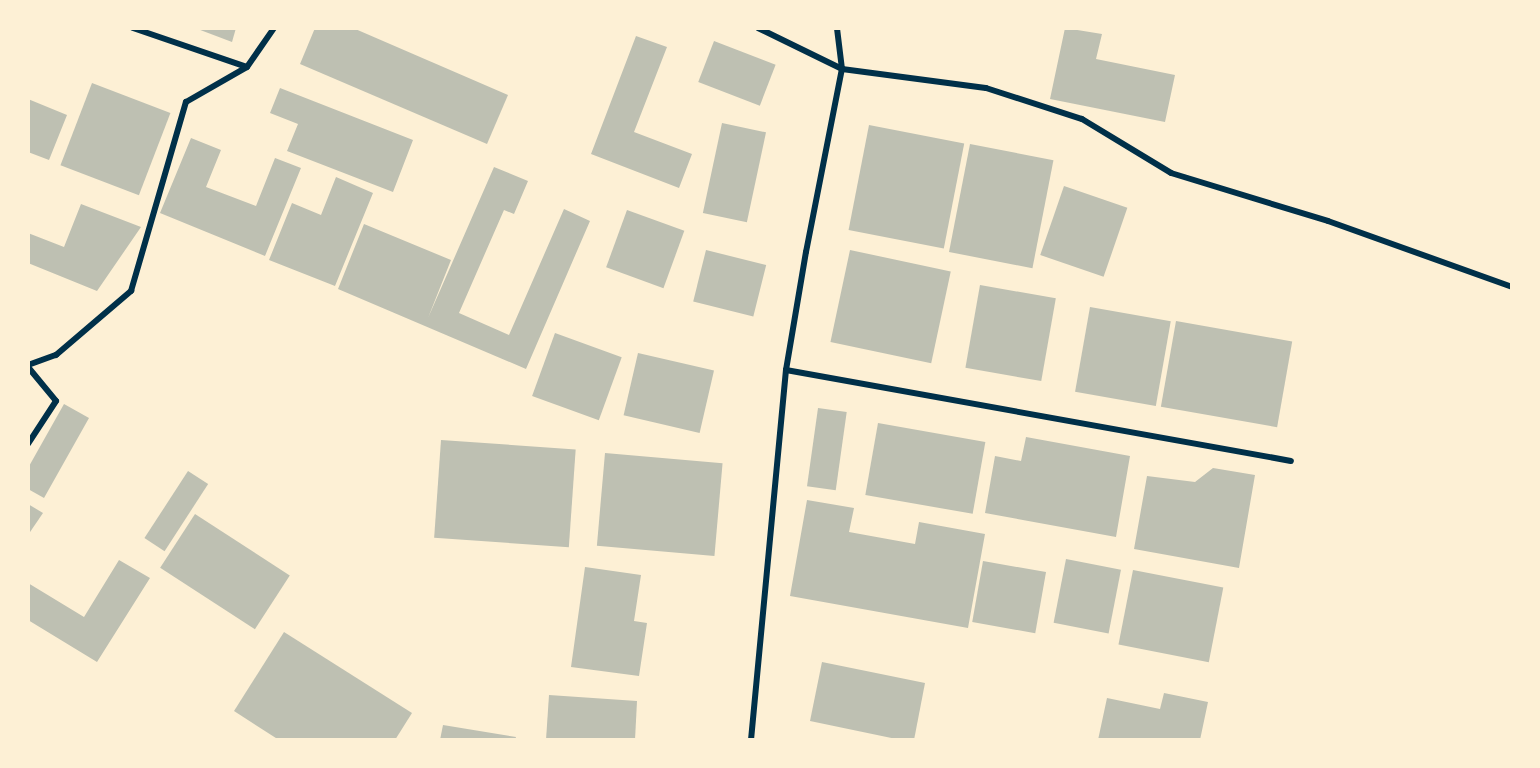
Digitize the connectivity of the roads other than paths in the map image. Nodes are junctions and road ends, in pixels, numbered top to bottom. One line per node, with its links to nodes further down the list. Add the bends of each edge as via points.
1 (133, 28): 5 (street)
2 (274, 28): 5 (street)
3 (758, 28): 6 (street)
4 (837, 28): 6 (street)
5 (247, 67): 8 (street, via 186,102 130,291 56,355)
6 (842, 69): 7 (street, via 997,91 1082,119 1172,173 1328,221); 9 (street)
7 (1512, 287)
8 (28, 366): 10 (street, via 56,401)
9 (786, 370): 11 (street); 12 (street)
10 (28, 444)
11 (1291, 461)
12 (751, 740)

